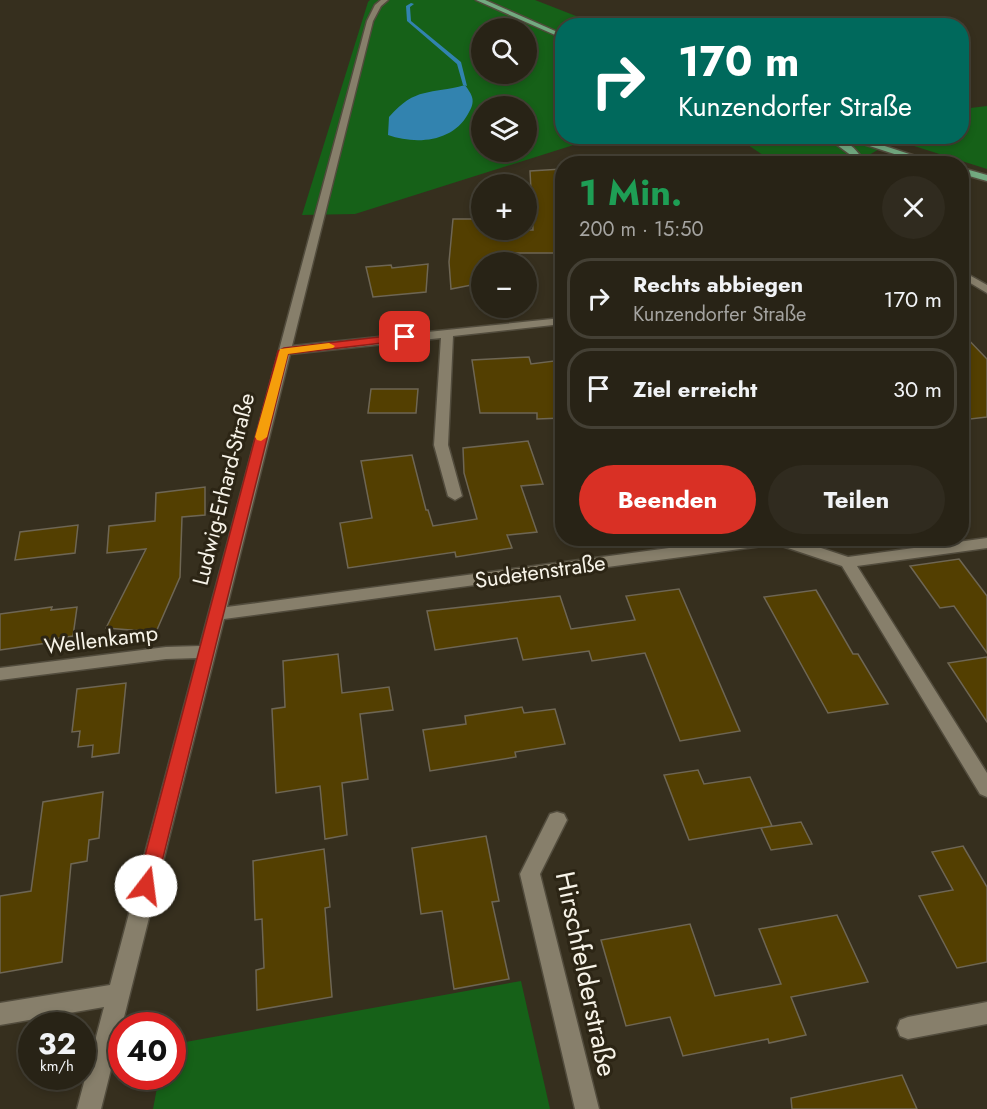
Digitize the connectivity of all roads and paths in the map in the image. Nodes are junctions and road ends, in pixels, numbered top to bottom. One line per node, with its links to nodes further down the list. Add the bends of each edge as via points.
1 (385, 0): 16 (street, Ludwig-Erhard-Straße, via 370,21)
2 (479, 0): 3 (main road)
3 (555, 33)
4 (841, 144): 7 (main road)
5 (869, 144): 6 (main road)
6 (902, 154): 8 (street); 9 (main road)
7 (857, 156)
8 (899, 156)
9 (909, 156)
10 (969, 173): 11 (main road)
11 (987, 178)
12 (969, 281): 13 (street)
13 (987, 290)
14 (555, 322): 15 (street)
15 (447, 333): 16 (street); 17 (street, via 441,445)
16 (284, 351): 24 (street, Ludwig-Erhard-Straße)
17 (455, 496)
18 (987, 543): 19 (street)
19 (969, 545)
20 (725, 546): 24 (street, Sudetenstraße)
21 (798, 546): 23 (street, Sudetenstraße)
22 (965, 546): 23 (street)
23 (847, 562): 27 (street)
24 (216, 614): 25 (street, Ludwig-Erhard-Straße)
25 (208, 652): 26 (street, Wellenkamp, via 166,652); 29 (street, Ludwig-Erhard-Straße)
26 (0, 674)
27 (987, 789)
28 (556, 820): 34 (street, Hirschfelderstraße, via 530,874)
29 (118, 994): 31 (street); 33 (street, Ludwig-Erhard-Straße)
30 (987, 1013): 32 (street)
31 (0, 1014)
32 (908, 1028)
33 (89, 1109)
34 (587, 1109)

